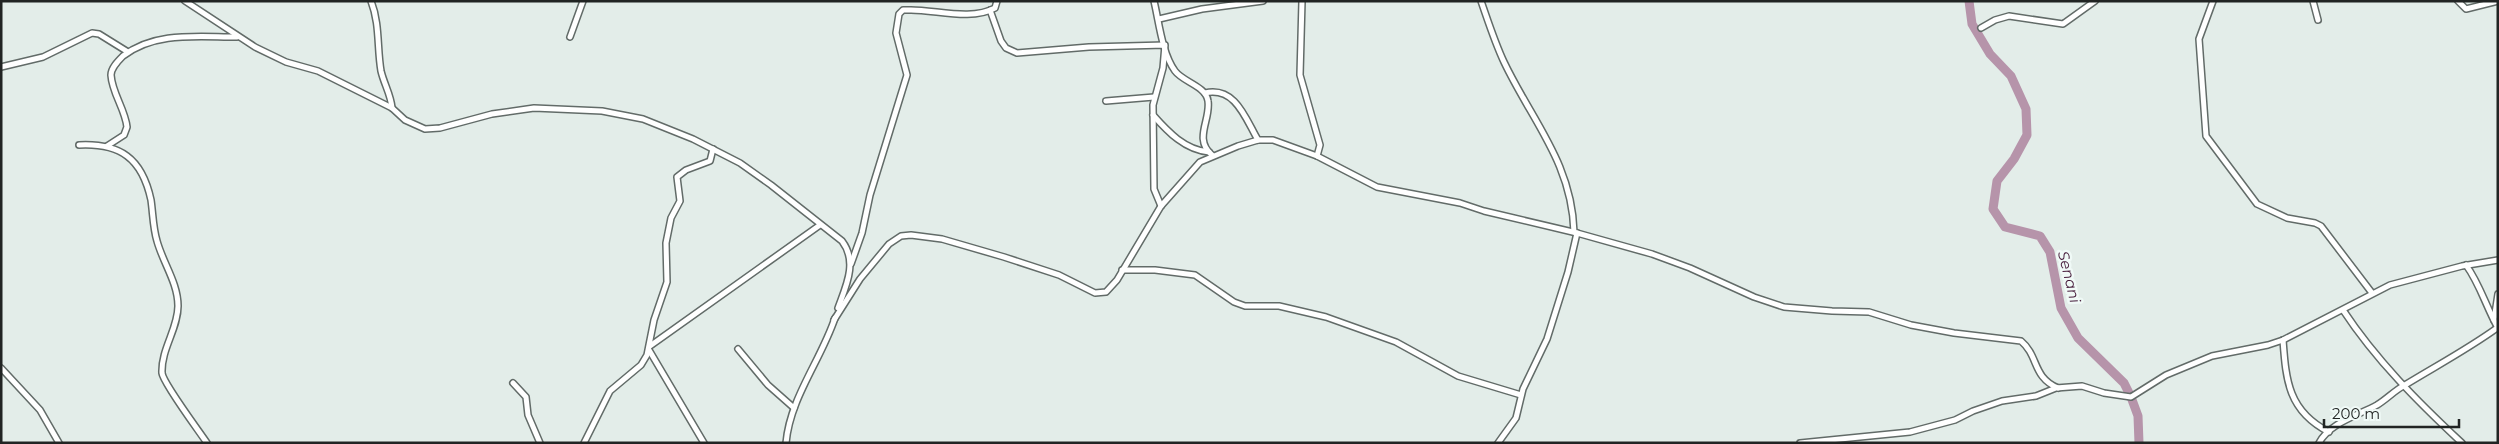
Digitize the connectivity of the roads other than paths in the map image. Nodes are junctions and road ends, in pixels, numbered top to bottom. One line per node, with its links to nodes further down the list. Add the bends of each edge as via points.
1 (184, 1): 18 (street)
2 (372, 1): 26 (street, via 382,74)
3 (583, 1): 19 (street)
4 (997, 1): 14 (street, via 995,8)
5 (1154, 1): 15 (street)
6 (1263, 1): 15 (street, via 1202,9)
7 (1302, 1): 33 (street, via 1300,75 1320,145)
8 (1481, 1): 36 (street, via 1503,61 1556,154 1570,192)
9 (2095, 1): 17 (street, via 2063,24 2009,16)
10 (2213, 1): 41 (street, via 2199,39 2206,136 2257,204 2287,218 2320,226)
11 (2313, 1): 16 (street)
12 (2458, 1): 13 (street, via 2466,9)
13 (2498, 1)
14 (990, 10): 20 (street, via 1001,41 1006,48 1017,53); 38 (street, via 963,14 903,10 899,14 896,33 907,75 870,195 862,233)
15 (1159, 19): 20 (street)
16 (2318, 20)
17 (1981, 28)
18 (238, 37): 21 (street, via 185,36 154,40); 26 (street, via 286,62 318,72)
19 (570, 37)
20 (1165, 45): 23 (street, via 1175,70); 24 (street)
21 (128, 52): 22 (street, via 100,34 92,33 42,56); 30 (street, via 111,73 126,130)
22 (1, 67)
23 (1205, 93): 28 (street, via 1223,94 1234,100); 32 (street, via 1208,101 1203,138)
24 (1154, 97): 25 (street); 27 (street)
25 (1106, 100)
26 (392, 108): 31 (street, via 416,126 433,130 492,114 534,108 602,111 643,119)
27 (1153, 115): 32 (street, via 1178,139 1196,150); 34 (street, via 1154,189)
28 (1258, 140): 32 (street); 33 (street, via 1280,142)
29 (78, 145): 30 (street)
30 (106, 146): 58 (street, via 130,157 142,174 149,193 156,240 177,301 162,373 171,392)
31 (713, 149): 35 (street, via 753,172); 48 (street, via 710,161 677,177 680,201 670,223 665,251 667,282 654,320)
32 (1211, 154): 34 (street, via 1188,172)
33 (1317, 156): 36 (street, via 1377,187 1452,201)
34 (1161, 206): 40 (street)
35 (820, 225): 38 (street, via 842,241 849,253); 48 (street)
36 (1576, 232): 53 (street, via 1652,254 1784,307 1869,312 1911,325 2021,341 2042,378); 54 (street, via 1568,272 1547,339)
37 (2498, 260): 39 (street)
38 (850, 264): 44 (street, via 850,275)
39 (2466, 265): 41 (street, via 2390,285); 45 (street)
40 (1122, 270): 44 (street, via 1112,287 1106,292 1095,293 1004,257 942,239 901,236 889,244 860,278); 54 (street, via 1195,275 1234,302 1245,306 1279,306 1326,317 1396,342 1458,376)
41 (2372, 293): 43 (street)
42 (2498, 294): 45 (street)
43 (2344, 310): 47 (street); 52 (street)
44 (834, 320): 55 (street)
45 (2494, 320): 46 (street)
46 (2498, 328): 52 (street)
47 (2283, 340): 53 (street, via 2212,356 2166,375 2131,397 2082,386); 56 (street, via 2289,390 2307,415)
48 (650, 348): 60 (street, via 640,365 607,395); 61 (street)
49 (738, 349): 55 (street, via 768,385)
50 (1, 368): 57 (street, via 40,410)
51 (513, 383): 59 (street, via 526,397 528,415)
52 (2403, 385): 56 (street); 66 (street)
53 (2058, 388): 64 (street, via 2036,396 2002,401 1955,420 1918,430)
54 (1521, 395): 63 (street, via 1516,418)
55 (794, 408): 62 (street)
56 (2329, 432): 65 (street)
57 (59, 443)
58 (207, 443)
59 (540, 443)
60 (584, 443)
61 (704, 443)
62 (786, 443)
63 (1498, 443)
64 (1800, 443)
65 (2320, 443)
66 (2462, 443)

